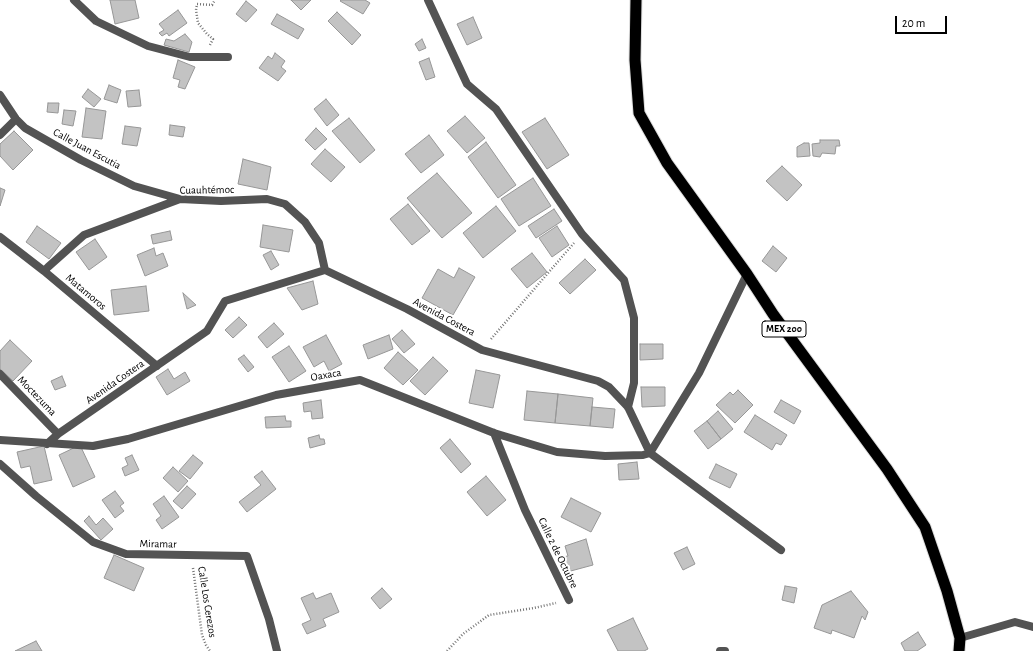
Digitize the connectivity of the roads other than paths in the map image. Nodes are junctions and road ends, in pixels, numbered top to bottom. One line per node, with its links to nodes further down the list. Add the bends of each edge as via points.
1 (74, 0): 4 (street, via 96,21 148,46 190,57)
2 (428, 0): 15 (street, via 468,84 496,109 582,234 624,280 634,318 634,383)
3 (636, 0): 12 (highway, MEX 200, via 635,60 639,113 668,163)
4 (228, 56)
5 (0, 95): 6 (street, Calle Juan Escutia)
6 (16, 119): 7 (street); 8 (street, Calle Juan Escutia, via 25,128 81,160 134,186)
7 (0, 135)
8 (180, 199): 10 (street, Cuauhtémoc, via 267,199 285,204 305,222 319,243); 11 (street, Cuauhtémoc, via 84,235)
9 (0, 237): 11 (street, Matamoros)
10 (325, 270): 13 (street, Avenida Costera, via 225,301 207,332); 15 (street, Avenida Costera, via 407,309 482,350 598,381 609,387)
11 (44, 272): 13 (street, Matamoros)
12 (747, 274): 20 (street, via 699,373); 25 (highway, MEX 200, via 773,314 887,469 925,527)
13 (157, 366): 17 (street, Avenida Costera)
14 (0, 374): 17 (street, Moctezuma)
15 (628, 407): 20 (street, Avenida Costera)
16 (494, 433): 19 (street, Oaxaca, via 360,380 276,395 128,439 93,446); 20 (street, Oaxaca, via 557,452 605,456); 23 (street, Calle 2 de Octubre, via 525,510)
17 (58, 434): 19 (street, Avenida Costera)
18 (0, 440): 19 (street, Oaxaca)
19 (47, 444)
20 (650, 453): 22 (street)
21 (0, 464): 26 (street, Miramar, via 93,542 126,554 247,556 269,619)
22 (781, 550)
23 (569, 600)
24 (1033, 627): 25 (street, via 1015,622)
25 (960, 638): 29 (highway, MEX 200)
26 (277, 651)
27 (720, 651): 28 (street)
28 (725, 651)
29 (959, 651)

